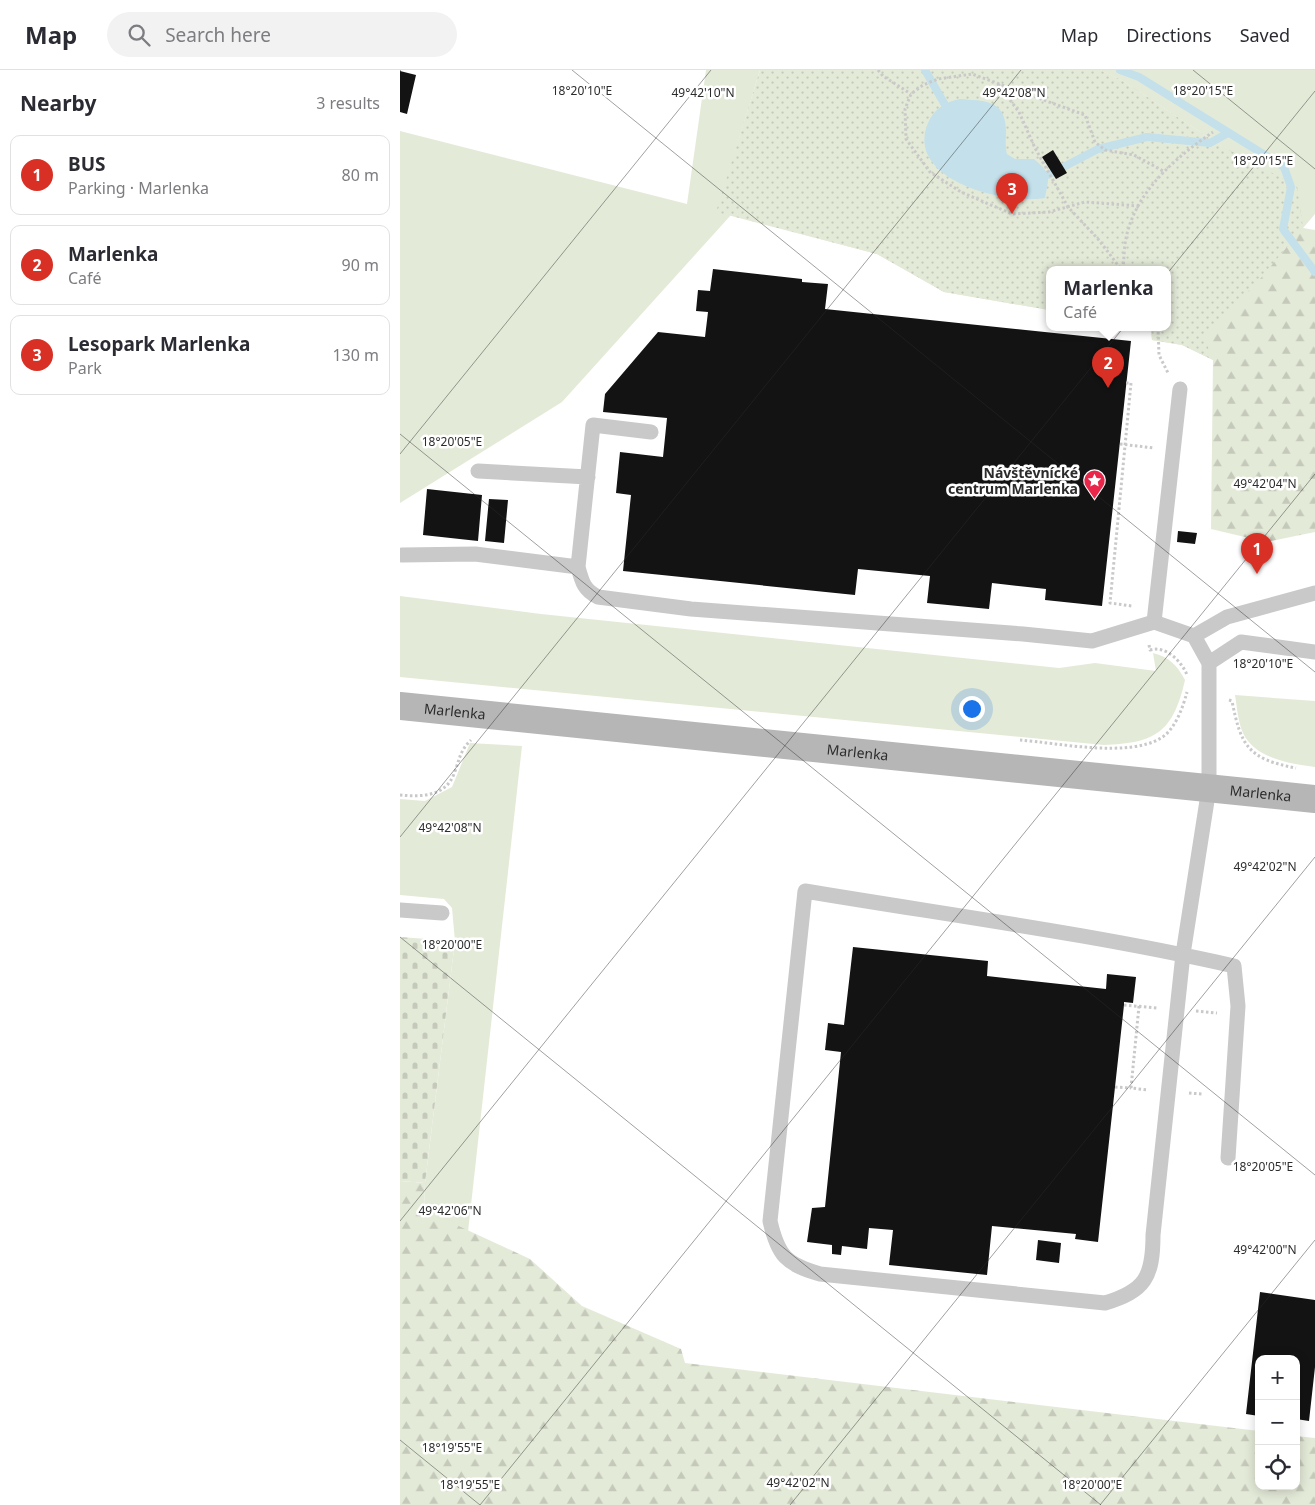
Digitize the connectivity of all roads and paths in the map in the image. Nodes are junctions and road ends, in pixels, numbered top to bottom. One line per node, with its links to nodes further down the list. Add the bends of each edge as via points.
1 (878, 70): 5 (path)
2 (969, 70): 3 (path)
3 (972, 74): 4 (path); 5 (path, via 938,79)
4 (998, 84): 7 (path, via 1085,115 1094,142 1105,150 1134,155); 9 (path, via 1020,112)
5 (910, 94): 9 (path, via 905,109 906,139 930,172 961,192 1012,214 1049,212)
6 (1213, 132): 7 (path)
7 (1164, 171): 8 (path, via 1148,188)
8 (1139, 206): 9 (path, via 1085,202); 11 (path, via 1126,239)
9 (1068, 207): 10 (path)
10 (1120, 266)
11 (1122, 266)
12 (1158, 331): 14 (path, via 1159,355 1165,370)
13 (1126, 383): 16 (path, via 1130,383)
14 (1180, 389): 23 (lane)
15 (651, 432): 19 (lane, via 593,425)
16 (1122, 444): 17 (path); 23 (path, via 1110,603 1135,606)
17 (1144, 447)
18 (478, 471): 19 (lane)
19 (588, 477): 21 (lane)
20 (402, 555): 21 (lane, via 475,554)
21 (578, 567): 23 (lane, via 582,583 598,598 691,610 1092,641)
22 (1315, 593): 24 (lane, via 1226,617)
23 (1148, 624): 24 (lane); 27 (path, via 1150,650 1155,648 1179,660)
24 (1194, 636): 26 (lane)
25 (1315, 652): 26 (lane, via 1241,642)
26 (1210, 663): 30 (lane)
27 (1190, 683)
28 (1188, 689): 29 (path)
29 (1186, 696): 30 (path); 33 (path, via 1173,725 1162,738 1147,744 1113,748)
30 (1209, 698): 34 (path, via 1232,700 1241,738 1253,752 1272,762); 35 (lane)
31 (400, 706): 35 (main road, Marlenka)
32 (473, 738): 36 (path, via 464,746 447,785 422,797)
33 (1014, 739)
34 (1306, 769)
35 (1208, 788): 37 (main road, Marlenka); 40 (lane)
36 (400, 795)
37 (1315, 799)
38 (400, 910): 39 (lane)
39 (442, 913)
40 (1183, 954): 40 (lane, via 1153,1259 1145,1281 1126,1296 1105,1303 820,1274 794,1266 780,1250 770,1221 806,891); 43 (lane, via 1234,966 1238,1006)
41 (1115, 1087): 42 (path)
42 (1131, 1088)
43 (1228, 1158)

